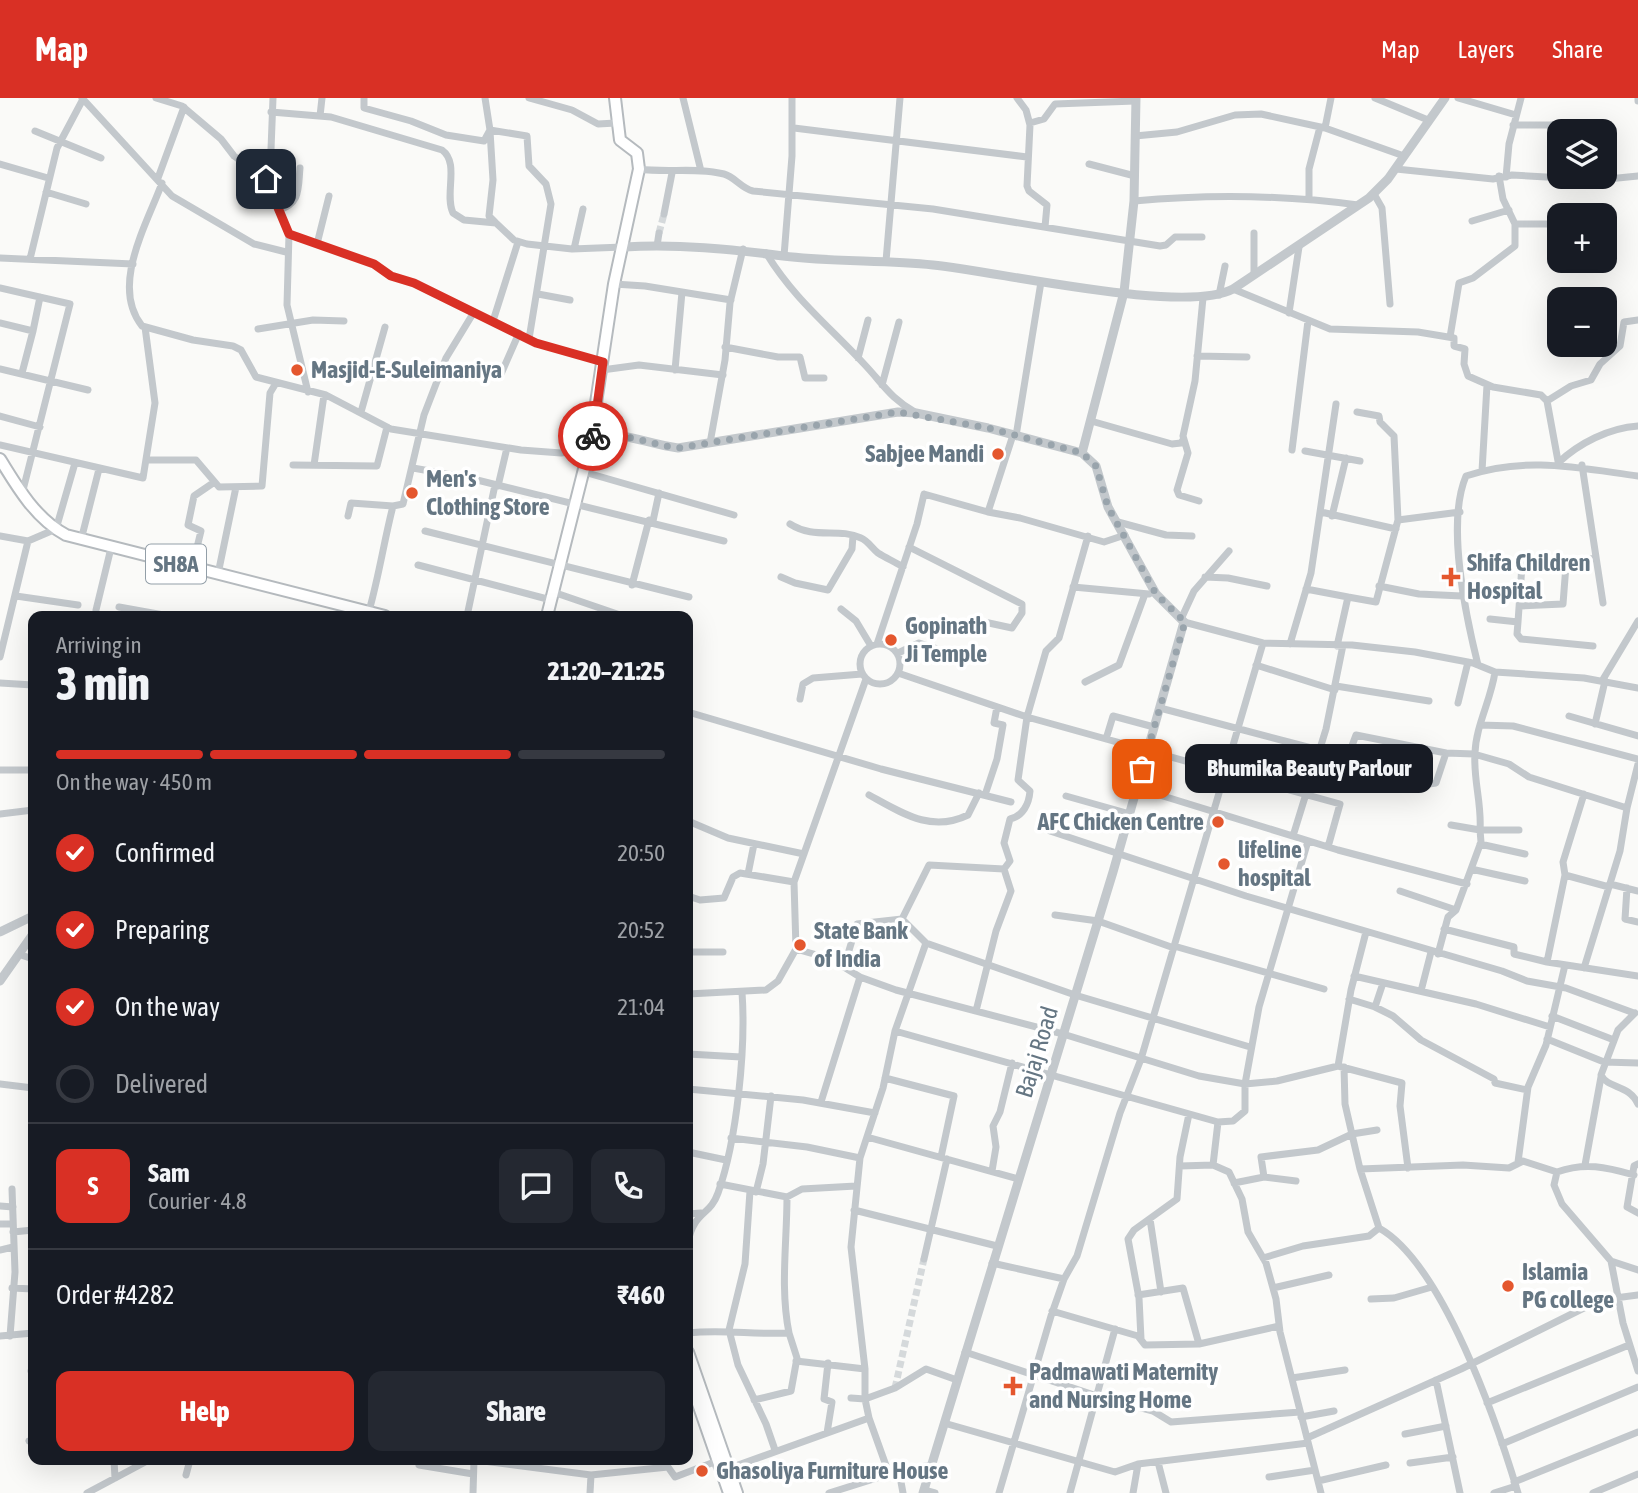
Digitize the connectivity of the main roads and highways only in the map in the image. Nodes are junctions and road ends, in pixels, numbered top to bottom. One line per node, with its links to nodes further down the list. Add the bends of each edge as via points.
1 (615, 98): 4 (main road, via 622,144 637,153 639,169 614,284 589,449)
2 (0, 459): 3 (main road, SH8A, via 22,494 56,529 81,540)
3 (366, 611)
4 (548, 611)
5 (693, 1369): 7 (main road)
6 (693, 1401): 7 (main road)
7 (722, 1467): 8 (main road); 9 (main road)
8 (729, 1493)
9 (737, 1493)

